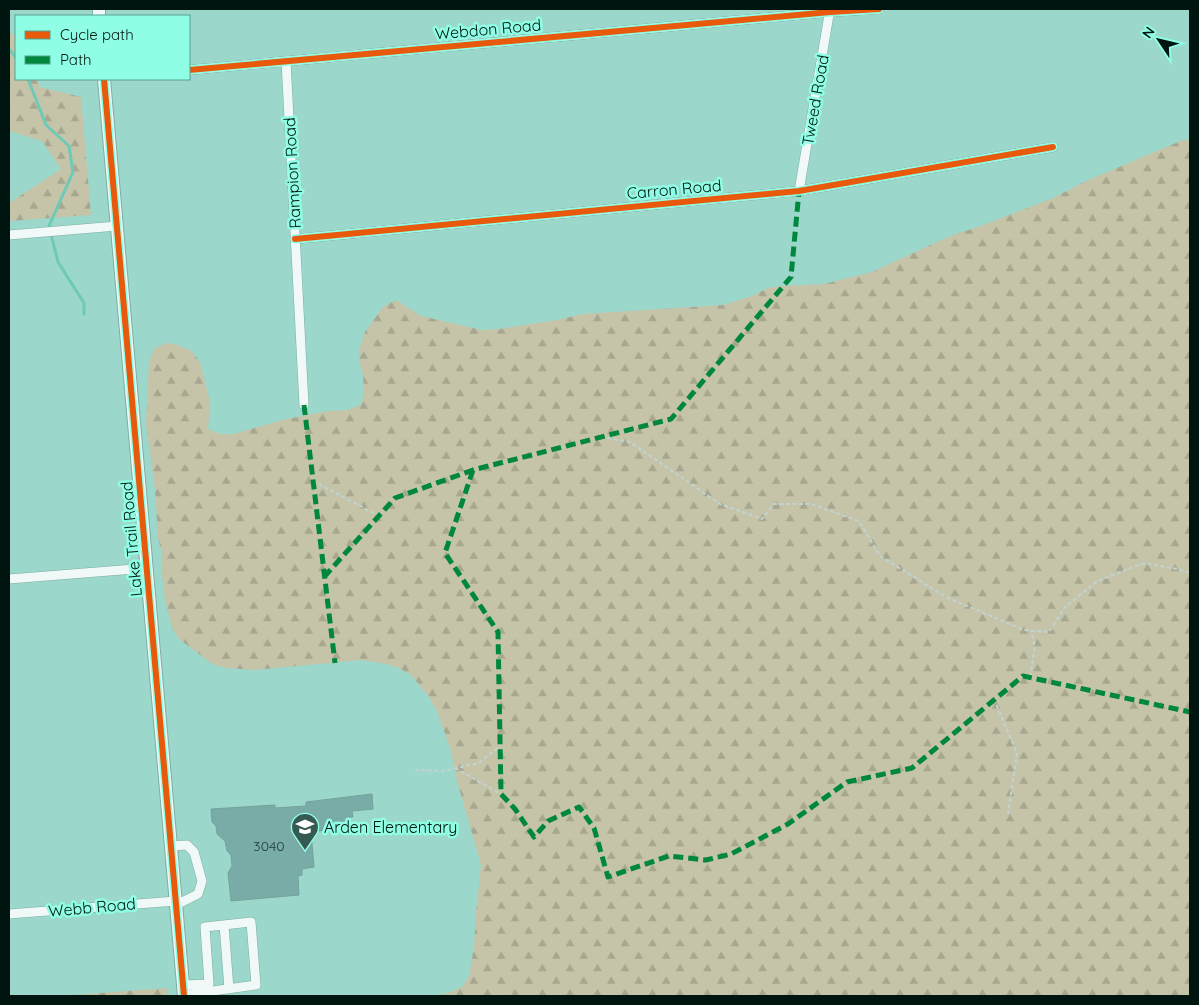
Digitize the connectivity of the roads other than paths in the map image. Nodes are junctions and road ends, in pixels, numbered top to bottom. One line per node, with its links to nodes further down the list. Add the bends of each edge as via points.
1 (880, 9): 2 (street, Webdon Road)
2 (830, 10): 3 (street, Webdon Road); 7 (street, Tweed Road)
3 (286, 61): 4 (street, Webdon Road); 10 (street, Rampion Road)
4 (190, 70)
5 (104, 80): 8 (street, Lake Trail Road)
6 (1053, 147): 7 (street, Carron Road)
7 (799, 191): 10 (street, Carron Road)
8 (118, 226): 9 (street); 12 (street, Lake Trail Road)
9 (9, 234)
10 (295, 238): 11 (street, Rampion Road)
11 (304, 405)
12 (147, 568): 13 (street); 14 (street, Lake Trail Road)
13 (9, 579)
14 (171, 846): 15 (street, Lake Trail Road); 15 (street, via 187,845 194,852 202,881 198,894)
15 (176, 903): 16 (street, Webb Road); 19 (street, Lake Trail Road)
16 (9, 914)
17 (224, 925): 18 (street); 18 (street, via 251,922 255,967 256,985); 19 (street, via 205,927 209,984)
18 (229, 988): 19 (street)
19 (184, 992)

